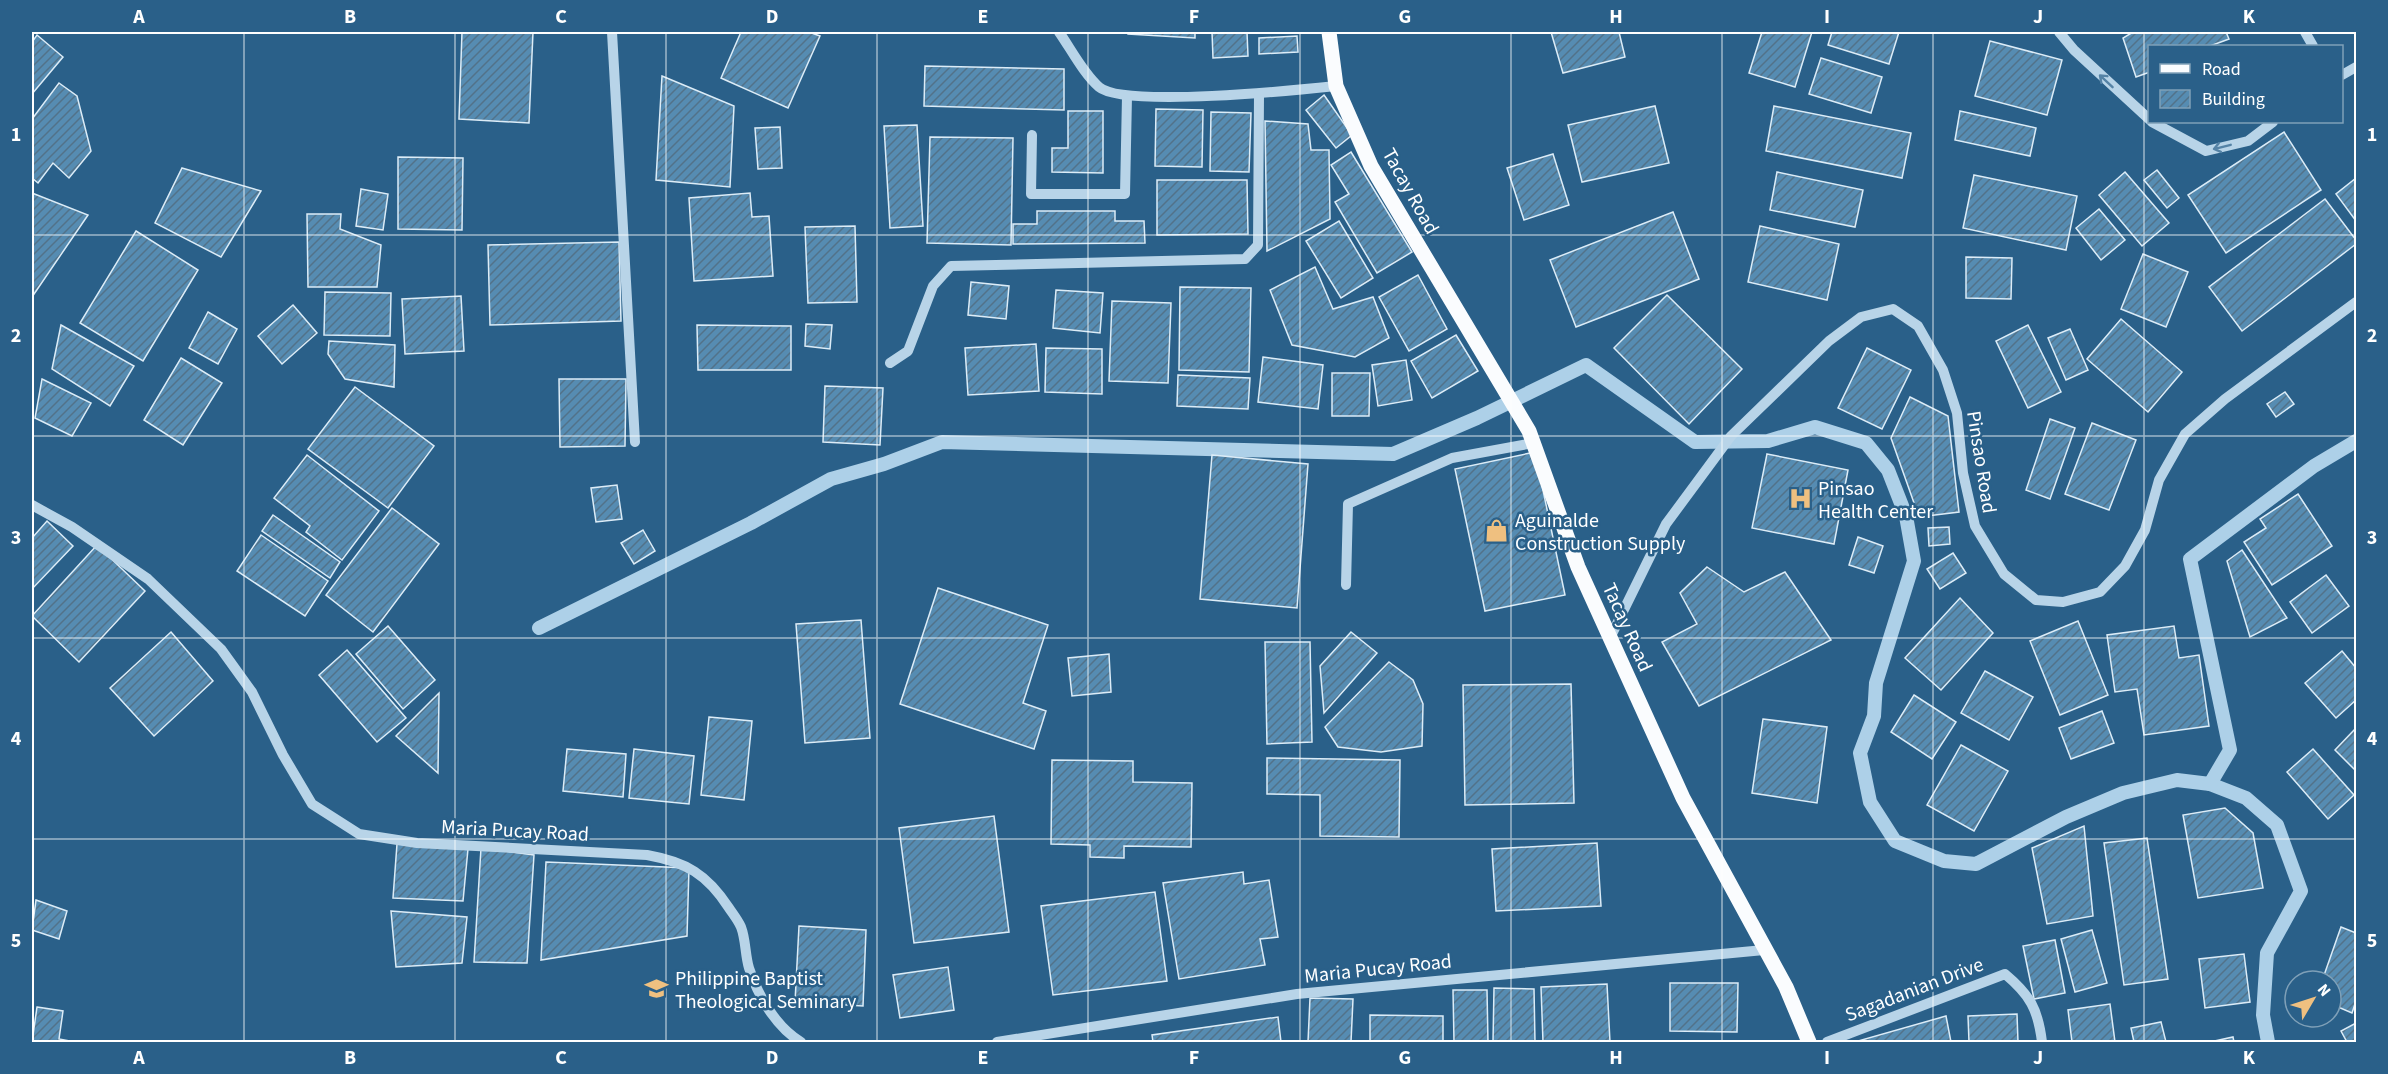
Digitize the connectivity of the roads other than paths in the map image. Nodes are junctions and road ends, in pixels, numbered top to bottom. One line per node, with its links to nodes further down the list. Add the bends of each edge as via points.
1 (612, 32): 15 (street)
2 (1059, 32): 7 (street, via 1101,89)
3 (1329, 32): 5 (main road, Tacay Road)
4 (2059, 32): 8 (street, one-way to 4)
5 (1336, 86): 6 (street); 14 (main road, Tacay Road, via 1371,166)
6 (1259, 95): 7 (street); 13 (street, via 1258,245 1245,259 951,266 933,286 908,351)
7 (1127, 96): 11 (street, via 1125,194 1031,194)
8 (2148, 118)
9 (2155, 123): 10 (street, one-way to 9, via 2248,141 2206,151)
10 (2272, 123)
11 (1032, 135)
12 (2356, 302): 18 (street, Pinsao Road, via 2225,399 2185,434 2159,480 2145,530 2125,566 2100,592 2063,602 2036,600 2004,574 1975,526 1963,473 1957,413 1943,370 1918,326 1893,309 1861,317 1821,348 1731,436 1666,524)
13 (890, 363)
14 (1531, 437): 17 (street, via 1452,458 1348,504); 18 (main road, Tacay Road, via 1578,567)
15 (635, 442)
16 (32, 505): 20 (street, Maria Pucay Road, via 72,526 147,579 222,649 252,692 312,804 360,834 417,843 647,855 674,860 695,870 717,889 741,927 749,968 768,1010)
17 (1346, 585)
18 (1610, 638): 19 (main road, Tacay Road, via 1683,798)
19 (1764, 950): 21 (street, Maria Pucay Road, via 1297,994); 22 (main road, Tacay Road, via 1786,987)
20 (801, 1042)
21 (997, 1042)
22 (1809, 1042)
23 (1827, 1042): 24 (street, Sagadanian Drive, via 2005,974 2024,990 2039,1017)
24 (2042, 1042)

